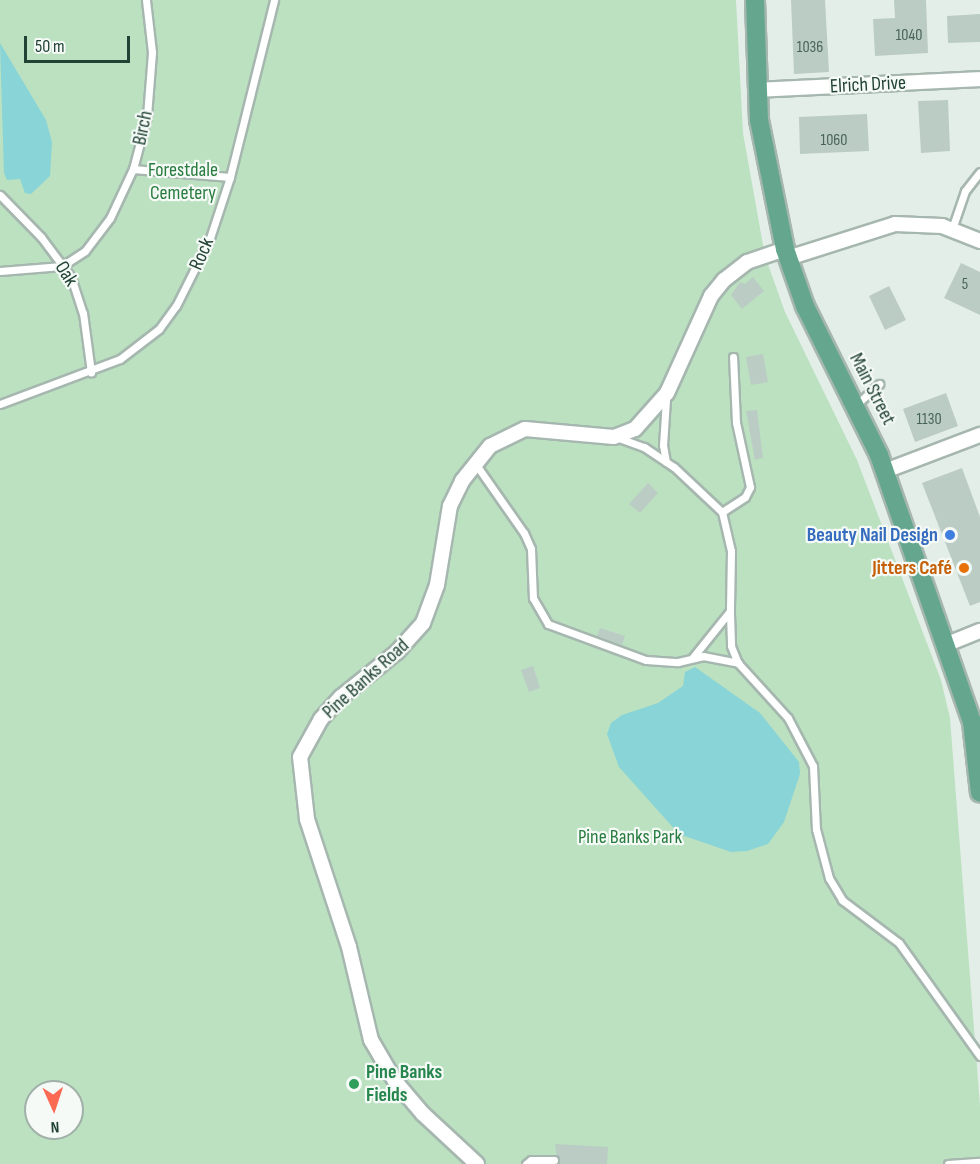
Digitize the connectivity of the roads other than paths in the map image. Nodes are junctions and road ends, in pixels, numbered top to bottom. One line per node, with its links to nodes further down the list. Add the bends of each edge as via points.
1 (146, 0): 6 (lane, Birch, via 151,87)
2 (274, 0): 8 (lane, Rock)
3 (755, 0): 5 (main road, Main Street)
4 (980, 79): 5 (street, Elrich Drive)
5 (757, 90): 12 (main road, Main Street, via 764,161)
6 (132, 169): 8 (lane); 13 (lane, Birch, via 97,238 77,259)
7 (980, 172): 10 (lane, via 965,191)
8 (230, 177): 16 (lane, Rock, via 210,238 176,306 141,344)
9 (0, 195): 13 (lane, Oak, via 41,237)
10 (952, 229): 11 (street); 12 (street, via 927,223 882,226)
11 (980, 241)
12 (786, 254): 18 (street, via 747,262 724,280 711,297); 20 (main road, Main Street, via 805,306)
13 (62, 266): 14 (lane); 16 (lane, Oak, via 78,295)
14 (0, 271)
15 (733, 357): 26 (lane, via 736,422 750,487 745,497)
16 (91, 372): 19 (lane, Rock)
17 (879, 384): 20 (lane)
18 (667, 393): 22 (street, via 635,429); 23 (lane, via 663,445)
19 (0, 404)
20 (857, 404): 25 (main road, Main Street)
21 (980, 435): 25 (street)
22 (614, 437): 23 (lane); 24 (street, Pine Banks Road, via 525,429 501,437)
23 (666, 462): 26 (lane)
24 (477, 466): 30 (lane, via 524,533 531,549 536,607 548,624 646,660 671,663); 36 (street, Pine Banks Road, via 462,481 450,506 437,585 423,623 397,652 341,697 321,719 300,757 306,819 349,947 371,1040 396,1082)
25 (885, 471): 29 (main road, Main Street)
26 (722, 512): 27 (lane, via 732,558)
27 (730, 611): 30 (lane); 31 (lane, via 731,646)
28 (980, 631): 29 (street)
29 (945, 645): 32 (main road, Main Street, via 972,722)
30 (693, 657): 31 (lane)
31 (738, 663): 33 (lane, via 788,718 808,749 813,765 816,829 829,878 842,900 900,943)
32 (980, 793)
33 (980, 1056)
34 (554, 1160): 37 (lane, via 531,1160)
35 (980, 1162): 38 (lane)
36 (477, 1164)
37 (526, 1164)
38 (948, 1164)

